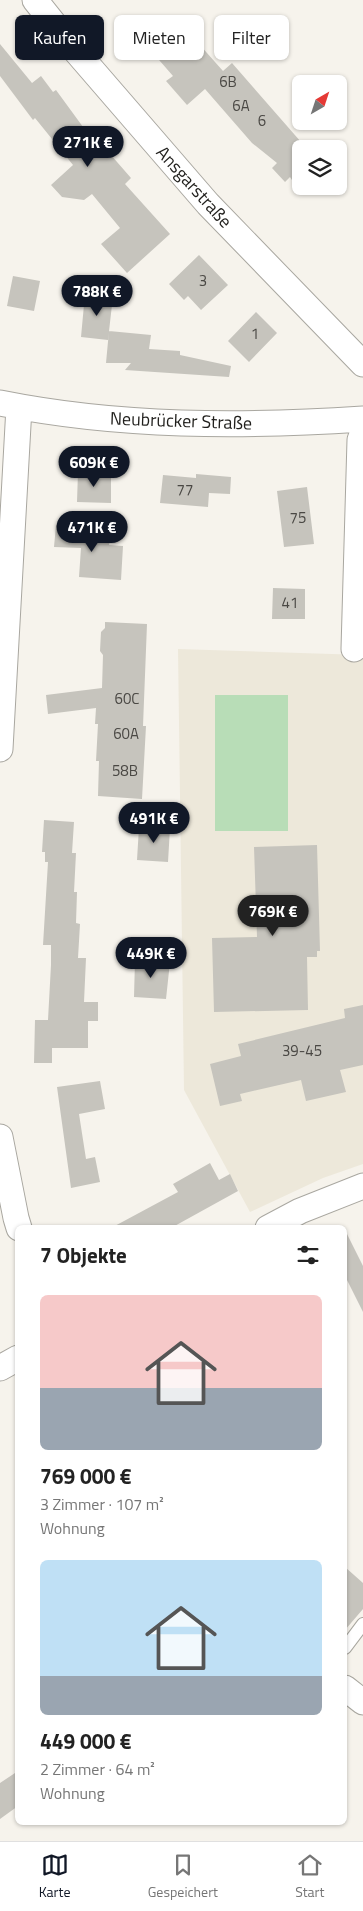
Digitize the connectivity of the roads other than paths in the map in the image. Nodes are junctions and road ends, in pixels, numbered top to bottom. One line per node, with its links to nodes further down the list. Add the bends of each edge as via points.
1 (35, 0): 2 (street, Ansgarstraße, via 208,204)
2 (363, 364)
3 (10, 405): 4 (street, Neubrücker Straße, via 104,418 191,424 290,424); 7 (street)
4 (363, 419)
5 (363, 432): 6 (street, via 360,440)
6 (354, 649)
7 (0, 749)
8 (0, 1137): 10 (street)
9 (363, 1186): 11 (street)
10 (18, 1225)
11 (274, 1225)
12 (15, 1360): 13 (street)
13 (0, 1368)
14 (363, 1624): 15 (lane)
15 (347, 1645)
16 (347, 1690): 17 (street)
17 (363, 1702)

